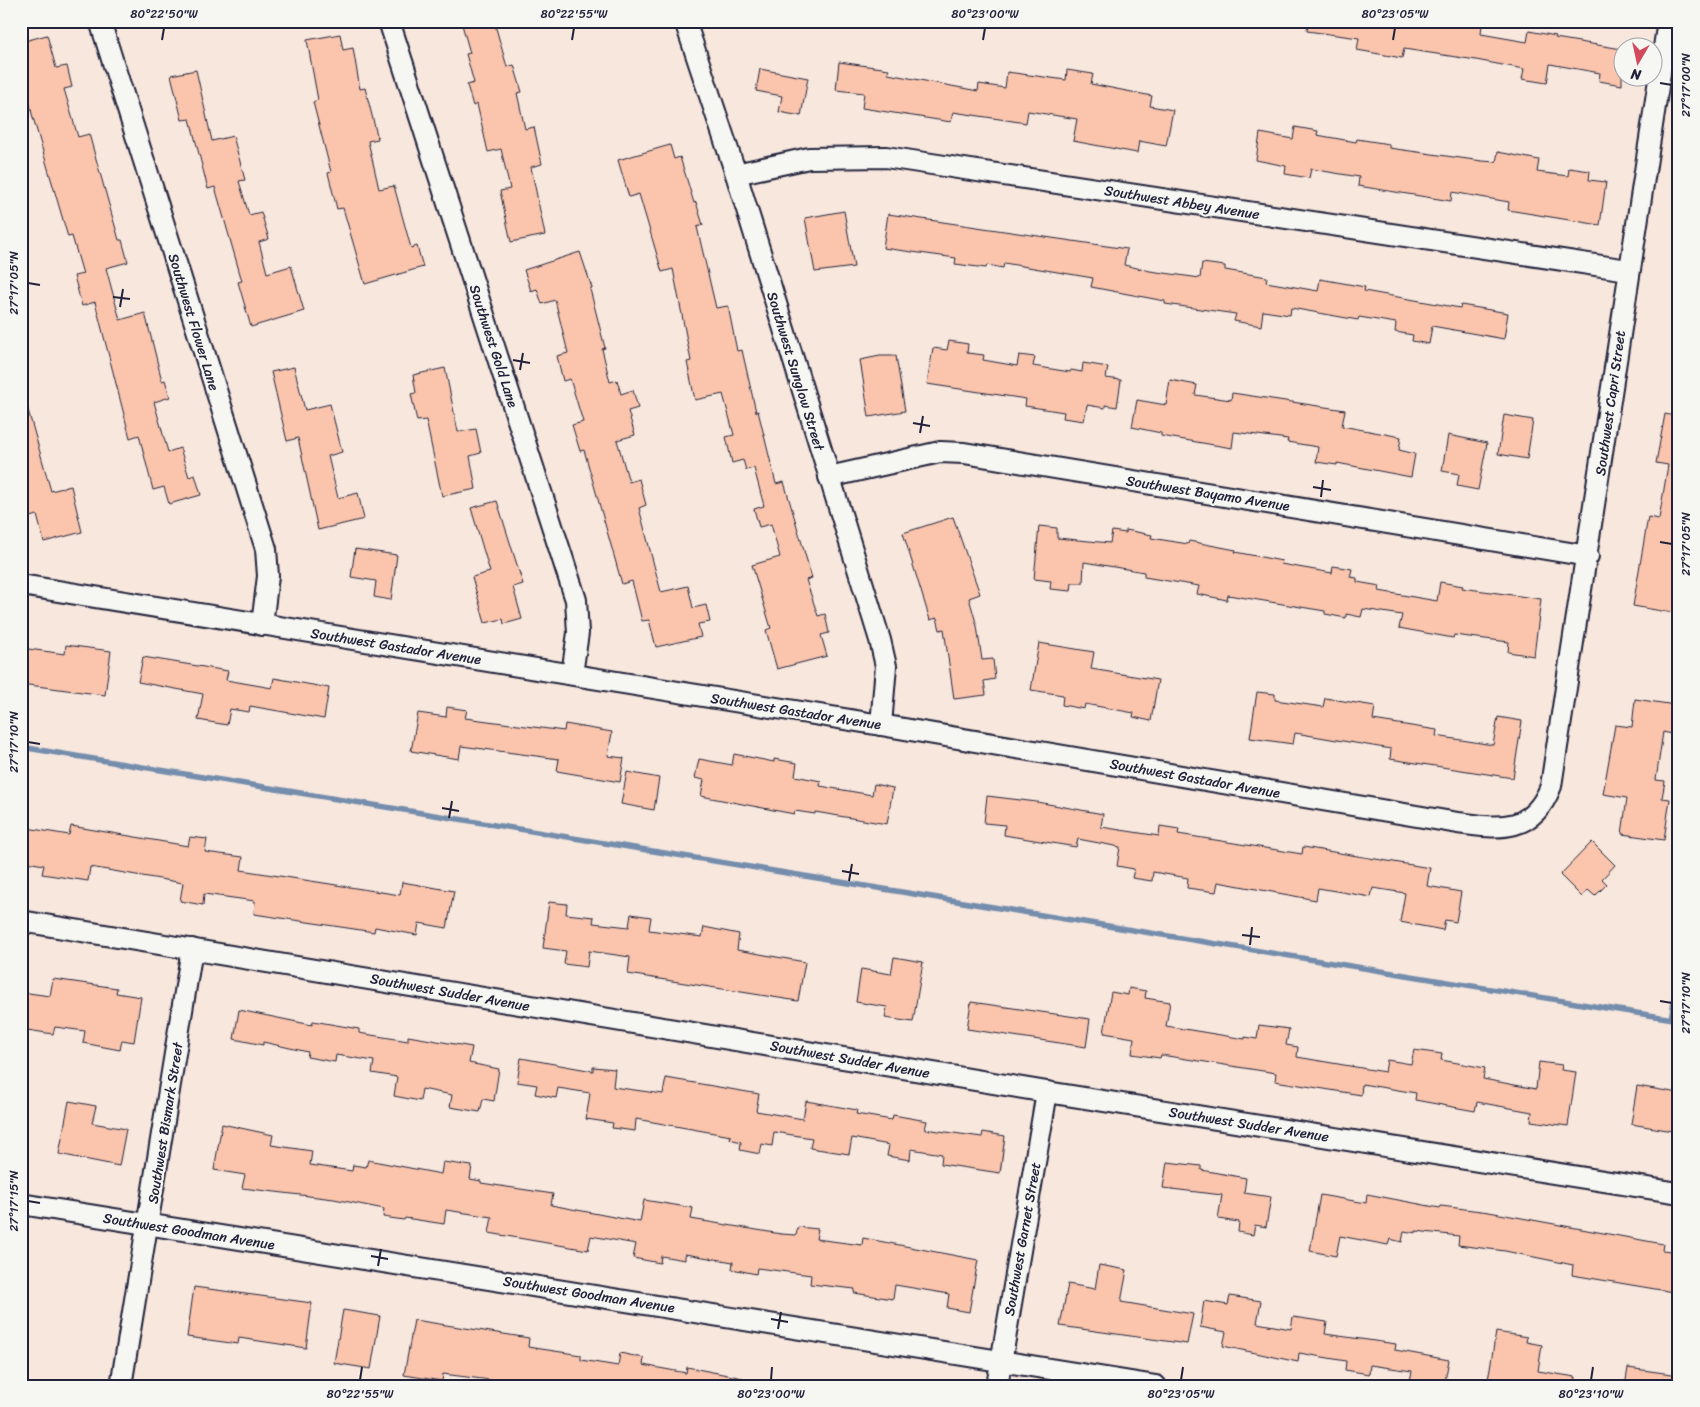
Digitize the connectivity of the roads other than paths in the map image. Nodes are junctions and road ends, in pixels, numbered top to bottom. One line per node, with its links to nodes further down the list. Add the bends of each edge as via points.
1 (100, 21): 10 (street, Southwest Flower Lane, via 266,549 268,576)
2 (389, 21): 11 (street, Southwest Gold Lane, via 576,600 578,633)
3 (685, 21): 5 (street, Southwest Sunglow Street)
4 (1668, 21): 6 (street, Southwest Capri Street)
5 (736, 174): 6 (street, Southwest Abbey Avenue, via 810,158 886,157); 7 (street, Southwest Sunglow Street)
6 (1628, 270): 8 (street, Southwest Capri Street)
7 (829, 477): 8 (street, Southwest Bayamo Avenue, via 940,452 964,453); 12 (street, Southwest Sunglow Street, via 886,666)
8 (1588, 556): 13 (street, Southwest Capri Street)
9 (21, 585): 10 (street, Southwest Gastador Avenue)
10 (262, 625): 11 (street, Southwest Gastador Avenue)
11 (572, 674): 12 (street, Southwest Gastador Avenue)
12 (881, 725): 13 (street, Southwest Gastador Avenue, via 1489,827 1517,824 1530,818 1545,800)
13 (1551, 786)
14 (21, 921): 15 (street, Southwest Sudder Avenue)
15 (192, 949): 16 (street, Southwest Sudder Avenue); 19 (street, Southwest Bismark Street)
16 (1047, 1092): 17 (street, Southwest Sudder Avenue); 20 (street, Southwest Garnet Street)
17 (1679, 1193)
18 (21, 1204): 19 (street, Southwest Goodman Avenue)
19 (148, 1225): 20 (street, Southwest Goodman Avenue); 21 (street, Southwest Bismark Street)
20 (1001, 1359): 22 (street, Southwest Garnet Street); 23 (street, Southwest Goodman Avenue)
21 (121, 1386)
22 (997, 1386)
23 (1156, 1386)

